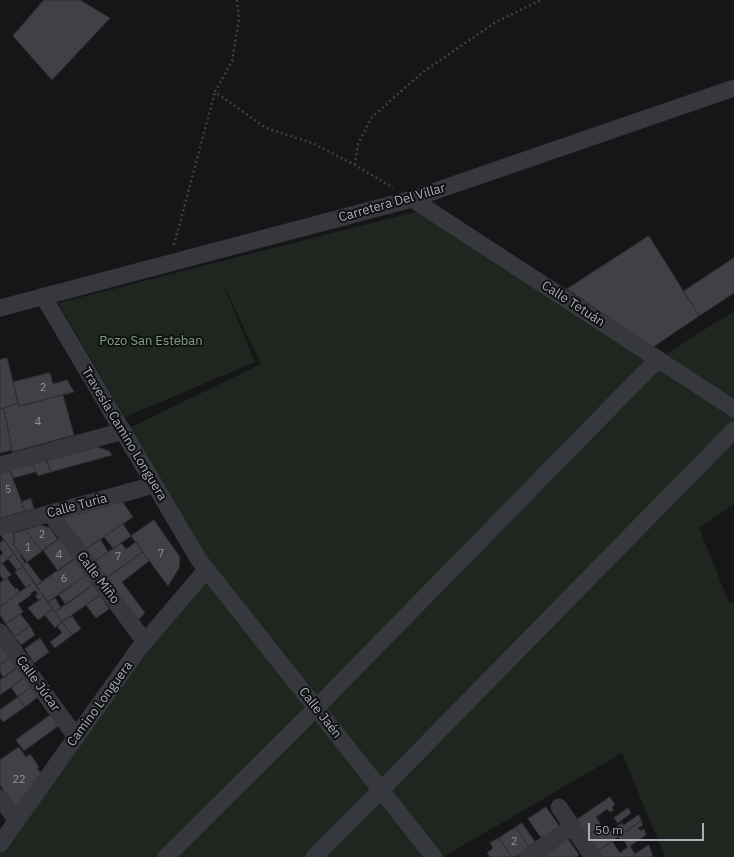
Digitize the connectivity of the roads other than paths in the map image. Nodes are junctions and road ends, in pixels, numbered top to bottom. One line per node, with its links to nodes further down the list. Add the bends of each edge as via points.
1 (734, 88): 2 (street, Carretera Del Villar)
2 (412, 199): 3 (street, Carretera Del Villar); 5 (street, Calle Tetuán)
3 (43, 296): 4 (street, Carretera Del Villar); 8 (street, Travesía Camino Longuera)
4 (0, 308)
5 (658, 359): 6 (street, Calle Tetuán); 16 (street)
6 (734, 409)
7 (734, 430): 18 (street)
8 (123, 431): 9 (street); 10 (street, Travesía Camino Longuera)
9 (0, 465)
10 (154, 485): 11 (street, Calle Turia); 13 (street, Travesía Camino Longuera)
11 (50, 513): 12 (street, Calle Turia); 15 (street, Calle Miño)
12 (0, 527)
13 (206, 570): 15 (street, Camino Longuera); 16 (street, Calle Jaén)
14 (0, 632): 17 (street, Calle Júcar)
15 (146, 642): 17 (street, Camino Longuera)
16 (316, 708): 18 (street, Calle Jaén); 24 (street)
17 (76, 737): 21 (street, Camino Longuera)
18 (381, 790): 25 (street); 26 (street, Calle Jaén)
19 (0, 798): 21 (street)
20 (559, 807): 22 (street)
21 (17, 821): 23 (street, Camino Longuera)
22 (572, 827): 27 (street); 28 (street)
23 (0, 844)
24 (166, 857)
25 (314, 857)
26 (434, 857)
27 (527, 857)
28 (593, 857)

